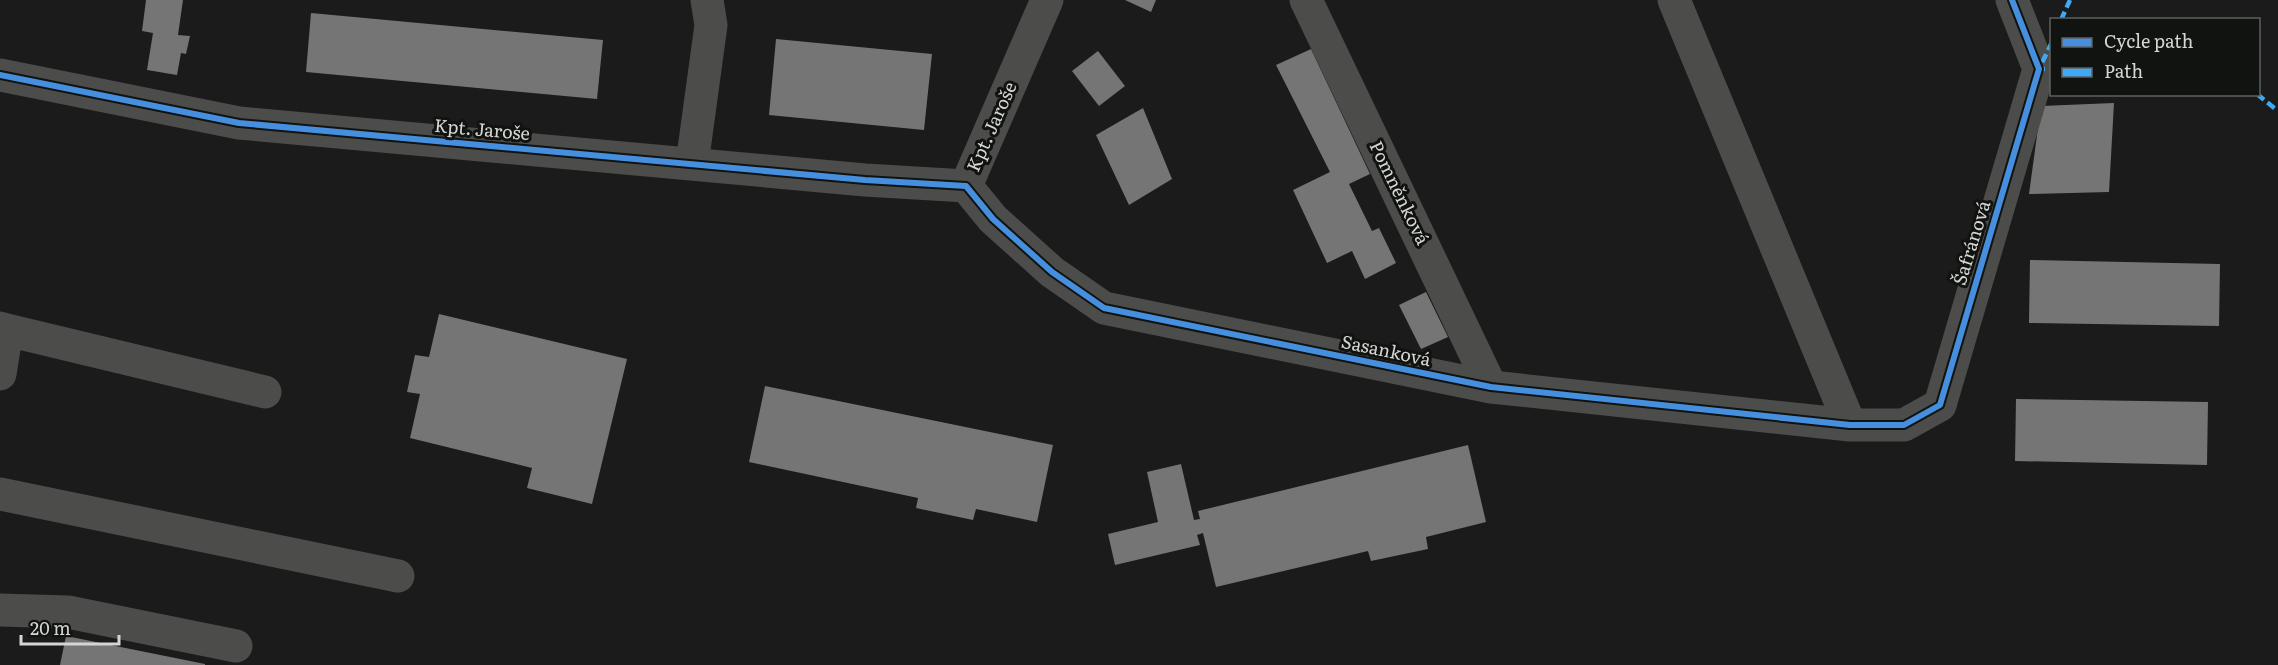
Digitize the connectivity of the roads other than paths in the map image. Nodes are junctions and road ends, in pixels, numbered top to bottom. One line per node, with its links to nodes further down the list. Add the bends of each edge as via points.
1 (707, 0): 7 (street, via 711,25)
2 (1047, 0): 8 (street, Kpt. Jaroše)
3 (1306, 0): 11 (street, Pomněnková)
4 (1674, 0): 13 (street)
5 (2012, 0): 13 (street, Šafránová, via 2039,69 1940,405 1904,425)
6 (0, 75): 7 (street, Kpt. Jaroše, via 239,123)
7 (692, 164): 8 (street, Kpt. Jaroše)
8 (966, 186): 11 (street, Sasanková, via 993,219 1044,264 1104,308)
9 (4, 329): 10 (street); 12 (street)
10 (0, 374)
11 (1491, 387): 13 (street, Sasanková)
12 (265, 392)
13 (1850, 425)
14 (0, 494): 15 (street)
15 (398, 576)
16 (0, 610): 17 (street, via 68,612)
17 (236, 646)

